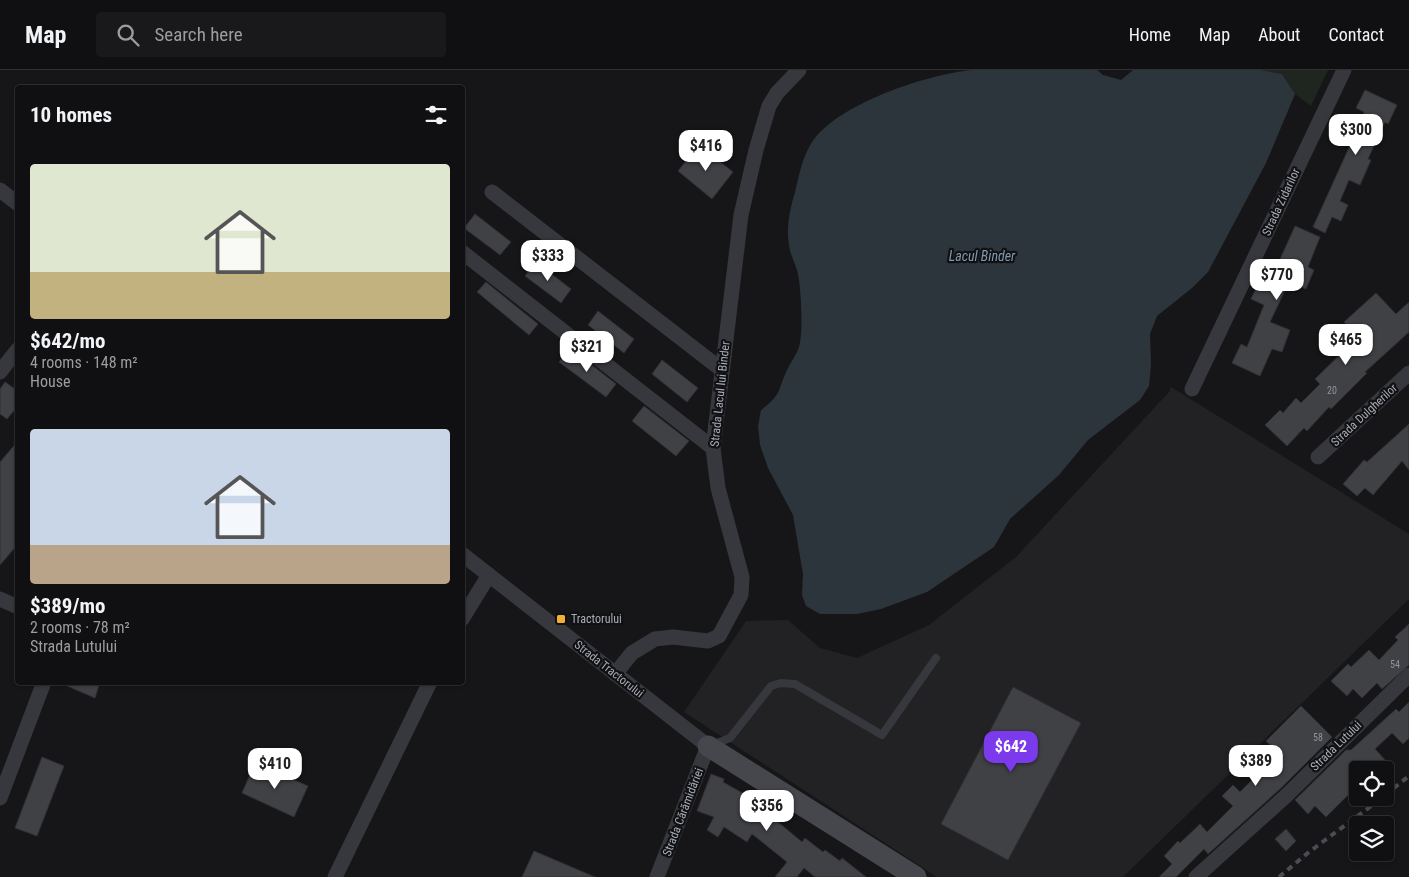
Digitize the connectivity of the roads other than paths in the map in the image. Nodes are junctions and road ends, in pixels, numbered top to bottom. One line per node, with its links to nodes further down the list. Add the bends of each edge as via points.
1 (800, 70): 8 (street, Strada Lacul lui Binder, via 769,106 756,150 741,216)
2 (1344, 70): 11 (street, Strada Zidarilor)
3 (0, 190): 5 (street)
4 (492, 192): 8 (street)
5 (15, 202)
6 (465, 254): 12 (street)
7 (15, 353): 9 (street)
8 (722, 370): 12 (street, Strada Lacul lui Binder)
9 (0, 372)
10 (1409, 374): 13 (street, Strada Dulgherilor)
11 (1192, 389)
12 (713, 448): 20 (street, Strada Lacul lui Binder, via 718,488 742,577 741,595 719,636 708,641 674,637 655,639 632,653)
13 (1318, 457)
14 (465, 556): 15 (street, Strada Tractorului)
15 (489, 575): 18 (street); 20 (street, Strada Tractorului)
16 (0, 599): 17 (street)
17 (15, 606)
18 (465, 614)
19 (936, 658): 24 (lane, via 882,735 795,684 781,683 771,686 730,738)
20 (615, 674): 24 (street, Strada Tractorului)
21 (1409, 675): 29 (street, Strada Lutului, via 1287,795)
22 (43, 685): 25 (street)
23 (429, 685): 26 (street)
24 (708, 746): 27 (street, Strada Cărămidăriei); 28 (street)
25 (0, 798)
26 (335, 877)
27 (657, 877)
28 (916, 877)
29 (1196, 877)

